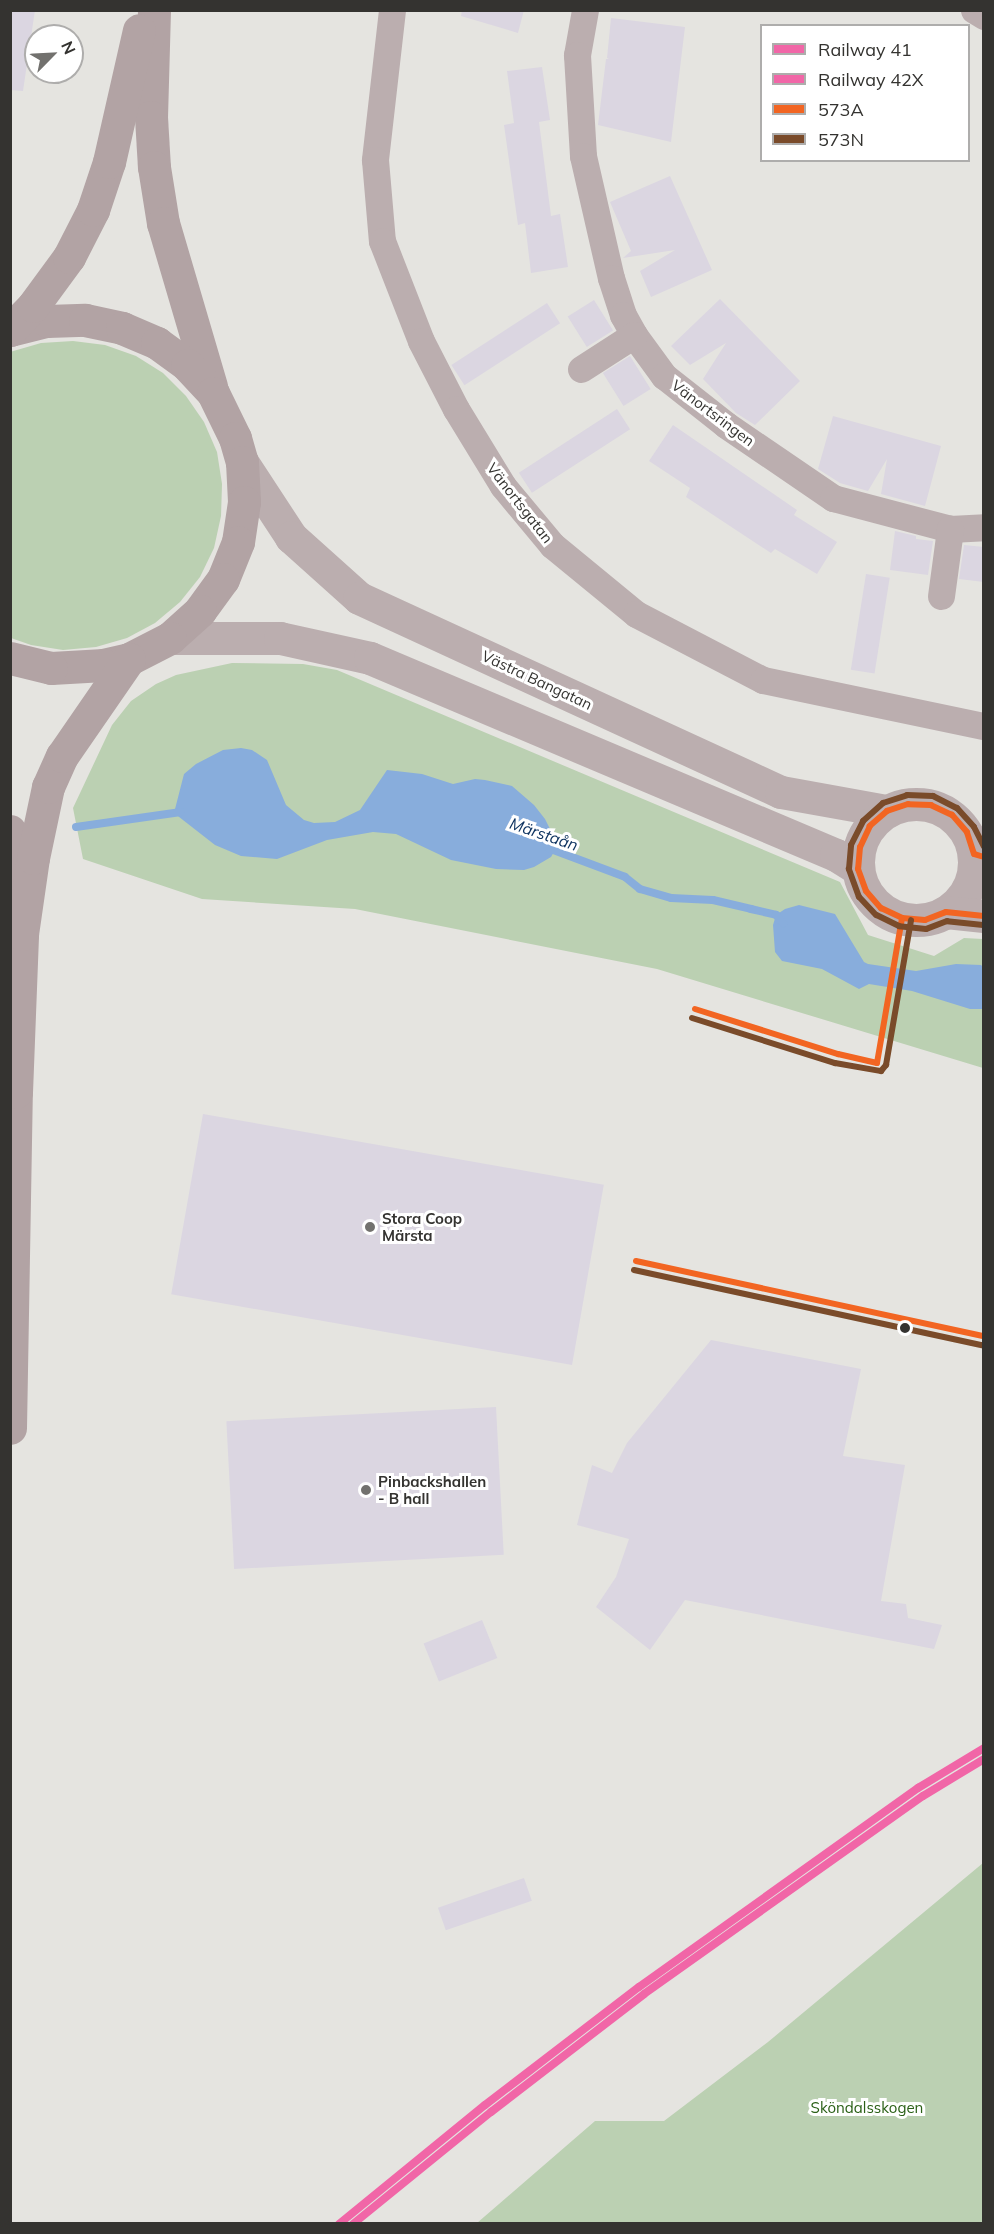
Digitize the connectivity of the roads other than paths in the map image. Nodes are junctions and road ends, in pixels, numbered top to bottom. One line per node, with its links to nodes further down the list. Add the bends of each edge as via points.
1 (143, 10): 7 (main road, via 109,162 93,210 69,257)
2 (154, 10): 10 (main road, via 154,167 163,222)
3 (392, 10): 18 (street, Vänortsgatan, via 375,160 382,241 421,341 456,409 510,494 552,545 636,614 763,680)
4 (585, 10): 8 (street, Vänortsringen, via 577,55 583,156 611,278)
5 (974, 10): 6 (street)
6 (984, 15)
7 (10, 330): 10 (main road, via 47,321 85,320 122,328 157,343 188,365)
8 (634, 335): 9 (street); 13 (street, Vänortsringen, via 664,376 726,425 833,498)
9 (581, 369)
10 (213, 393): 11 (main road, via 236,438)
11 (242, 462): 15 (main road, via 244,502 238,542 217,587 200,611); 19 (street, Västra Bangatan, via 291,537 359,598 781,792)
12 (984, 527): 13 (street, Vänortsringen)
13 (950, 529): 14 (street)
14 (941, 596)
15 (170, 638): 17 (main road); 22 (street, via 280,638 370,657 836,855)
16 (10, 658): 17 (main road, via 51,668 78,669)
17 (129, 658): 25 (main road, via 62,756 48,787 38,825)
18 (984, 726)
19 (887, 811): 21 (street, Västra Bangatan, via 908,804 931,805 952,815); 22 (street, via 870,826 860,847)
20 (10, 831): 25 (main road)
21 (979, 855): 23 (street, Västra Bangatan, via 963,897)
22 (858, 870): 23 (street, via 866,891 881,908 902,918 925,920)
23 (946, 912): 24 (street)
24 (984, 916)
25 (22, 934): 27 (main road)
26 (10, 1029): 27 (street)
27 (16, 1092): 28 (main road)
28 (10, 1428)

